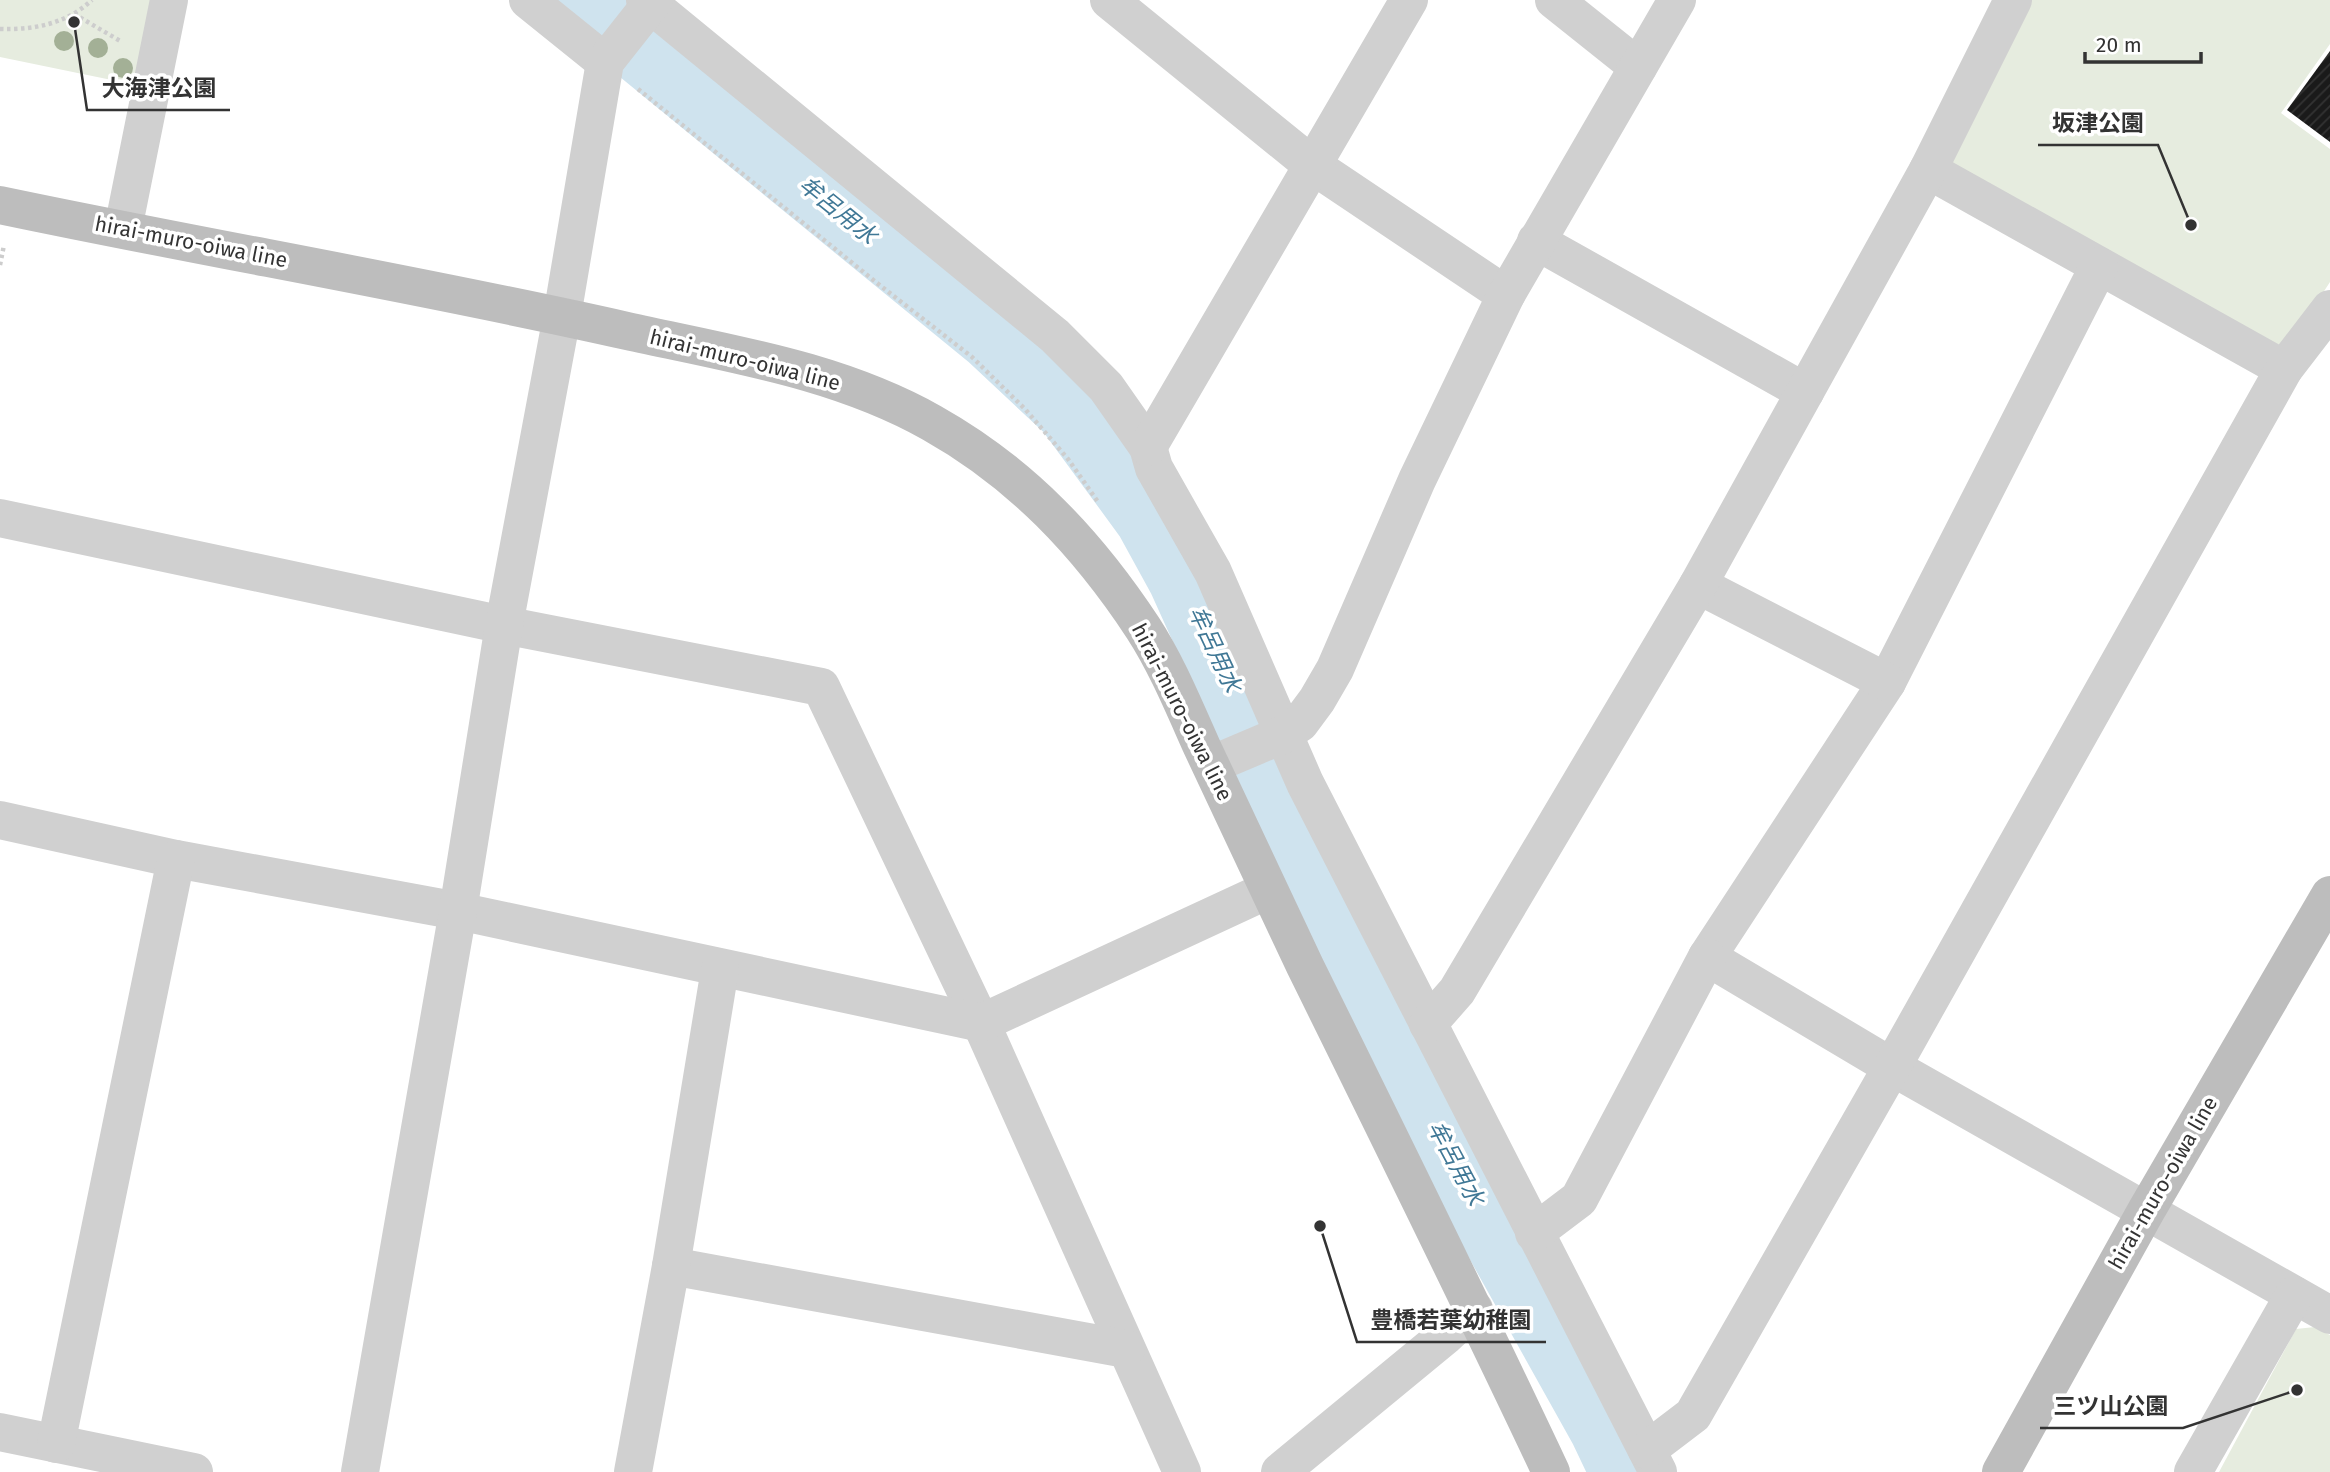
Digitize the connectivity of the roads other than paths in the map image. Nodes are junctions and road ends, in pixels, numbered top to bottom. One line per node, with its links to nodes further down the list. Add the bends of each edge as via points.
1 (169, 0): 14 (street)
2 (528, 0): 9 (street)
3 (1109, 0): 11 (street)
4 (1409, 0): 11 (street)
5 (1554, 0): 10 (street)
6 (1676, 0): 10 (street)
7 (2012, 0): 12 (street)
8 (650, 2): 9 (street); 22 (street, via 1055,336 1105,387)
9 (605, 62): 19 (street)
10 (1638, 67): 15 (street)
11 (1312, 165): 17 (street); 22 (street)
12 (1928, 170): 16 (street); 21 (street)
13 (0, 205): 14 (main road, hirai-muro-oiwa line)
14 (123, 229): 19 (main road, hirai-muro-oiwa line)
15 (1536, 241): 17 (street); 21 (street)
16 (2099, 266): 20 (street); 26 (street)
17 (1506, 295): 27 (street, via 1417,480 1335,668 1300,723)
18 (2330, 309): 20 (street)
19 (562, 316): 25 (street); 27 (main road, hirai-muro-oiwa line, via 801,370 897,406 983,454 1039,499 1098,565 1145,632 1170,678)
20 (2284, 369): 37 (street)
21 (1805, 392): 24 (street)
22 (1148, 447): 27 (street, via 1154,468 1213,572)
23 (0, 518): 25 (street)
24 (1699, 585): 26 (street); 36 (street, via 1457,991)
25 (504, 625): 32 (street); 35 (street, via 821,688)
26 (1887, 682): 33 (street)
27 (1253, 748): 30 (main road, hirai-muro-oiwa line); 36 (street)
28 (0, 820): 29 (street)
29 (176, 859): 32 (street); 46 (street)
30 (1268, 890): 35 (street); 42 (main road, hirai-muro-oiwa line)
31 (2330, 895): 38 (main road, hirai-muro-oiwa line)
32 (458, 911): 34 (street); 49 (street)
33 (1707, 957): 37 (street); 39 (street, via 1578,1199)
34 (720, 968): 35 (street); 40 (street)
35 (981, 1023): 44 (street)
36 (1428, 1024): 39 (street)
37 (1892, 1067): 38 (street); 47 (street, via 1693,1415)
38 (2146, 1210): 41 (street); 54 (main road, hirai-muro-oiwa line)
39 (1534, 1233): 47 (street)
40 (671, 1266): 44 (street); 50 (street)
41 (2294, 1294): 43 (street); 55 (street)
42 (1474, 1309): 52 (street); 53 (main road, hirai-muro-oiwa line)
43 (2330, 1315)
44 (1126, 1349): 51 (street)
45 (0, 1432): 46 (street)
46 (56, 1444): 48 (street)
47 (1653, 1461)
48 (194, 1472)
49 (360, 1472)
50 (633, 1472)
51 (1182, 1472)
52 (1280, 1472)
53 (1551, 1472)
54 (2001, 1472)
55 (2193, 1472)

